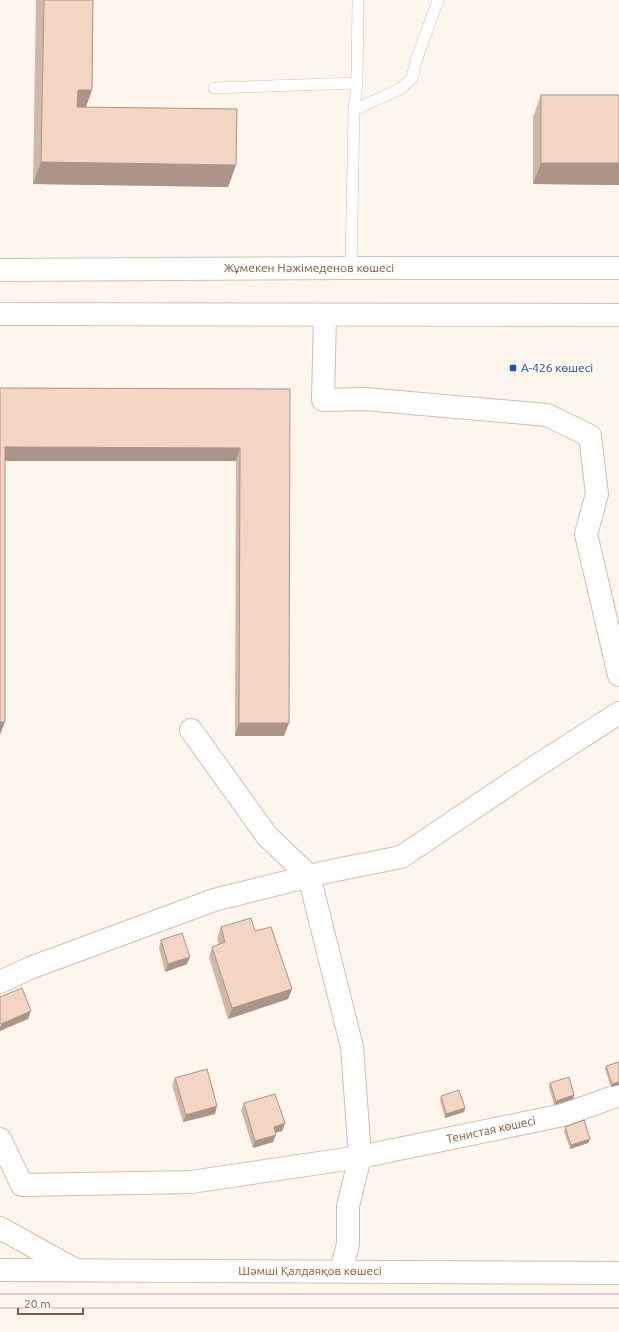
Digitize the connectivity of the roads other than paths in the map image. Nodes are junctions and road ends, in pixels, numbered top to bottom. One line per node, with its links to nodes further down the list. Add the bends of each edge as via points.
1 (358, 0): 3 (lane)
2 (438, 0): 5 (lane, via 412,78 400,89)
3 (357, 83): 4 (lane); 5 (lane)
4 (214, 88)
5 (354, 110): 6 (lane)
6 (351, 268): 7 (street, Жұмекен Нәжімеденов көшесі); 8 (street, Жұмекен Нәжімеденов көшесі)
7 (619, 268)
8 (0, 270)
9 (0, 314): 10 (street)
10 (325, 315): 11 (street); 12 (street, via 323,400 365,399 547,415 590,436 597,494 586,534)
11 (619, 315)
12 (619, 675)
13 (619, 713): 15 (street, via 402,857)
14 (191, 730): 15 (street, via 267,836)
15 (309, 876): 16 (street, via 214,900 30,968); 19 (street, via 352,1047)
16 (0, 982)
17 (619, 1095): 19 (street, Тенистая көшесі, via 563,1115)
18 (0, 1138): 19 (street, Тенистая көшесі, via 22,1185 191,1182)
19 (360, 1158): 23 (street, via 348,1206 348,1244)
20 (0, 1228): 22 (street)
21 (0, 1270): 22 (street, Шәмші Қалдаяқов көшесі)
22 (76, 1270): 23 (street, Шәмші Қалдаяқов көшесі)
23 (341, 1271): 24 (street, Шәмші Қалдаяқов көшесі)
24 (619, 1273)

